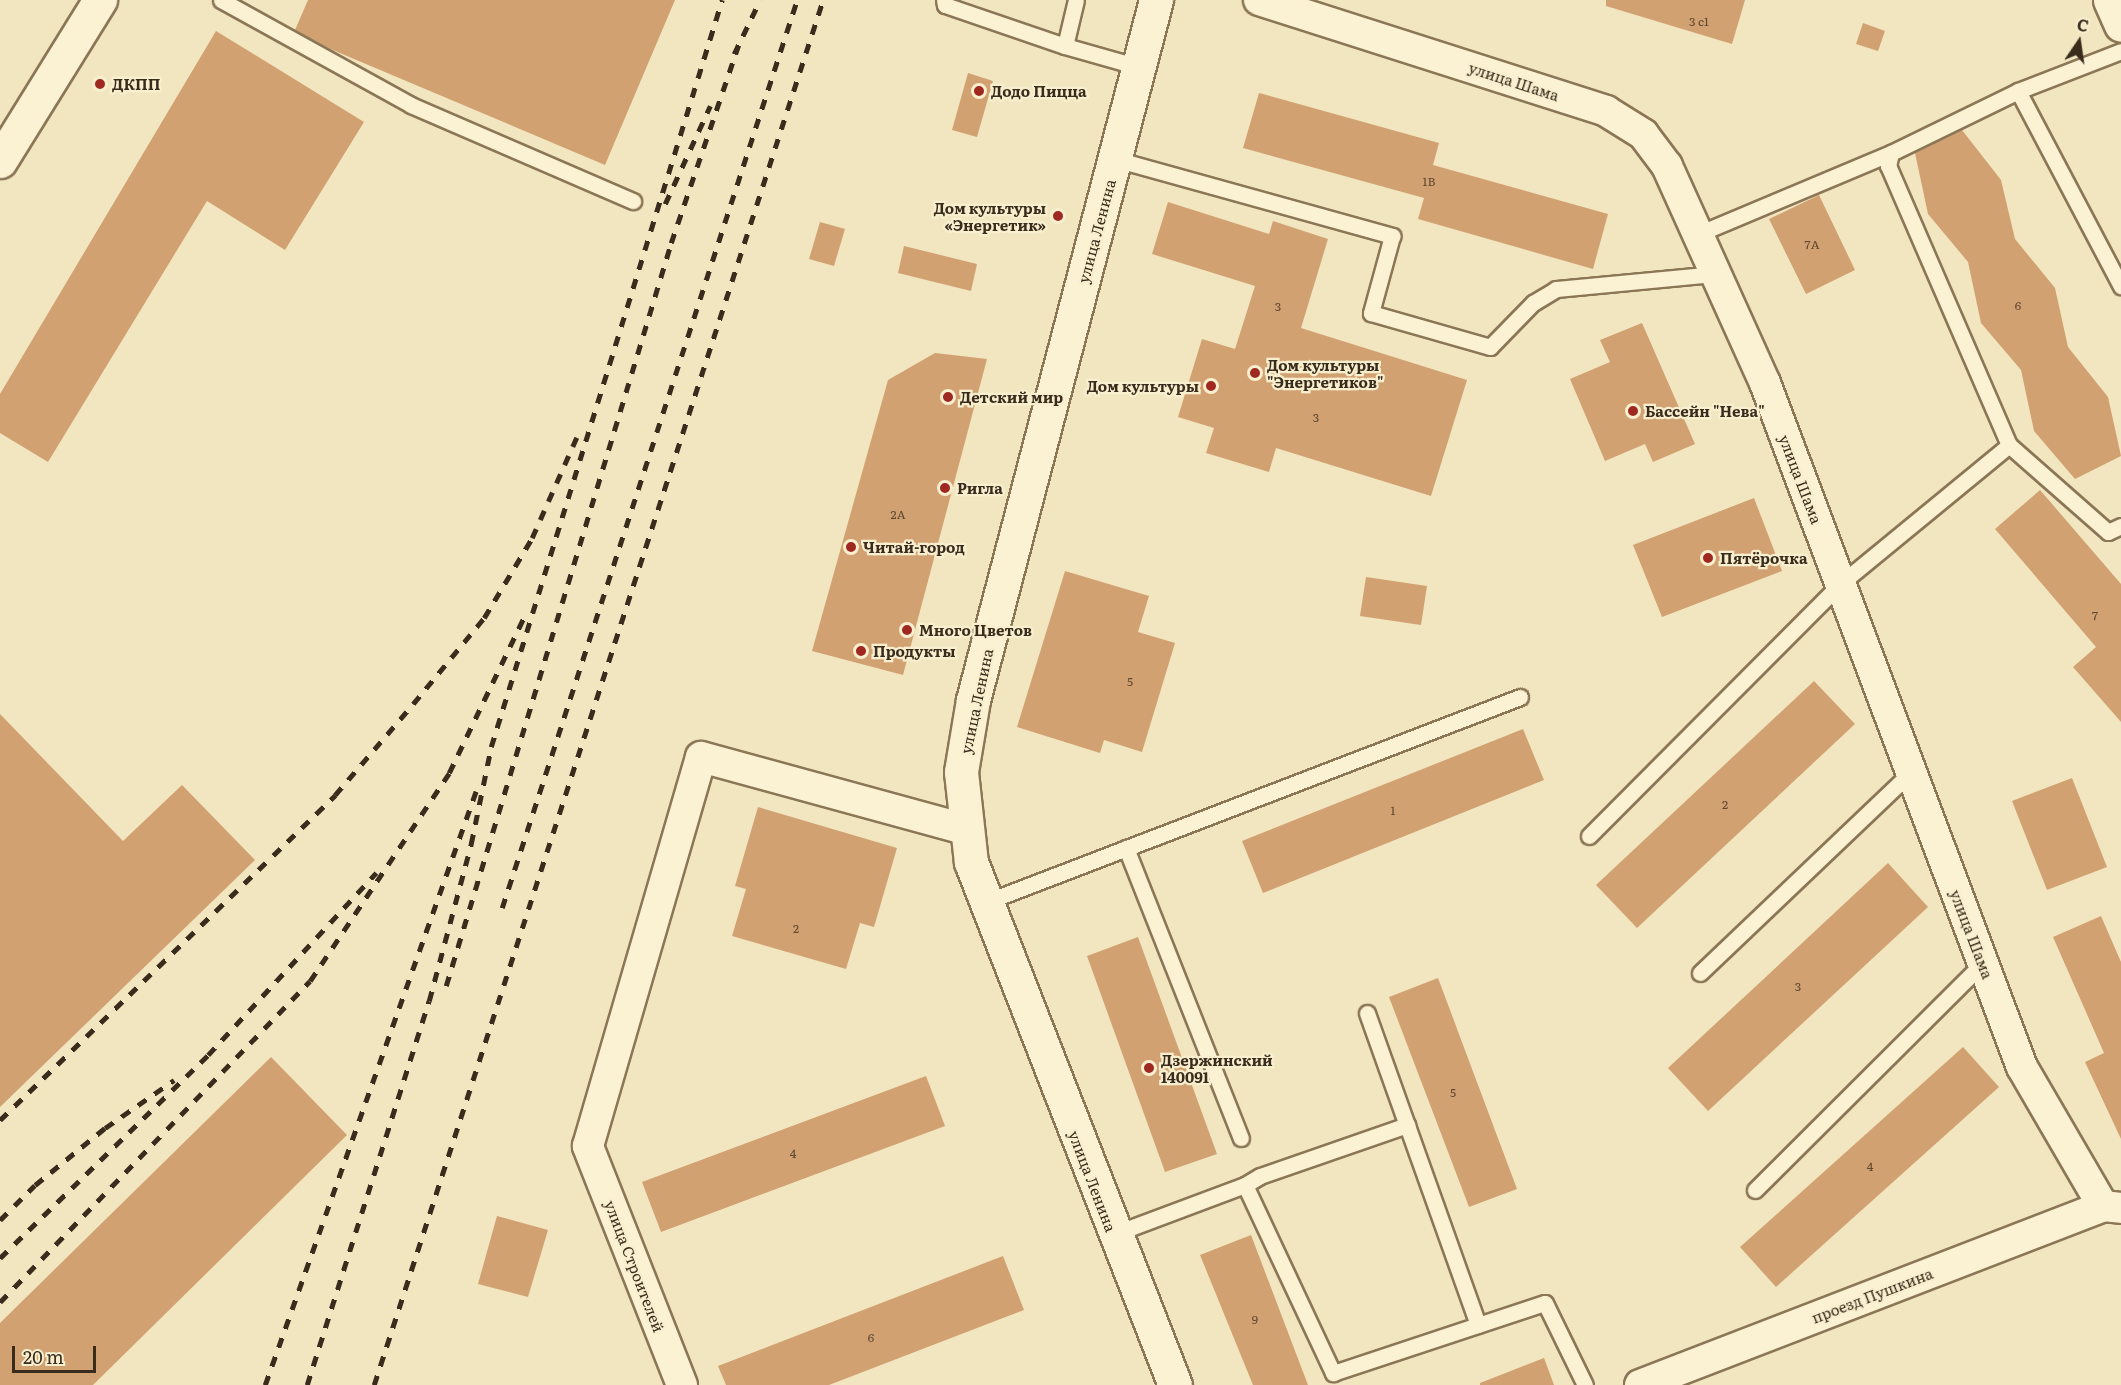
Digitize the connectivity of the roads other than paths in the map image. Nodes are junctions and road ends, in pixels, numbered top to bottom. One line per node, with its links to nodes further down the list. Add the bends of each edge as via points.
1 (100, 0): 15 (street)
2 (221, 0): 16 (lane, via 411,105)
3 (1076, 0): 9 (lane)
4 (1156, 0): 11 (street, улица Ленина)
5 (1259, 0): 17 (street, улица Шама, via 1606,111 1643,134 1667,166)
6 (2110, 0): 8 (street)
7 (945, 2): 9 (lane)
8 (2121, 25)
9 (1065, 46): 11 (lane)
10 (2121, 51): 12 (lane)
11 (1139, 67): 14 (street, улица Ленина)
12 (2018, 92): 13 (lane); 19 (lane)
13 (1891, 153): 17 (lane); 20 (lane, via 1888,166)
14 (1115, 159): 18 (lane, via 1392,236 1371,313 1490,347 1533,303 1556,289); 25 (street, улица Ленина, via 973,700 961,772)
15 (0, 161)
16 (633, 201)
17 (1698, 234): 18 (street, улица Шама)
18 (1716, 274): 22 (street, улица Шама, via 1765,383)
19 (2121, 286)
20 (2009, 445): 21 (lane, via 2108,532); 22 (lane)
21 (2121, 526)
22 (1840, 584): 24 (street, улица Шама); 26 (lane)
23 (1520, 697): 27 (lane)
24 (1910, 773): 29 (street, улица Шама); 30 (lane)
25 (968, 830): 28 (street, улица Ленина, via 971,861); 39 (street, улица Строителей, via 701,757 588,1146)
26 (1589, 836)
27 (1126, 848): 28 (lane); 33 (lane)
28 (986, 902): 37 (street, улица Ленина)
29 (1983, 963): 35 (lane); 36 (street, улица Шама, via 2022,1067)
30 (1700, 973)
31 (1367, 1013): 32 (lane)
32 (1407, 1125): 34 (lane, via 1260,1176); 38 (lane)
33 (1241, 1138)
34 (1245, 1185): 37 (lane); 38 (lane, via 1333,1373)
35 (1755, 1190)
36 (2112, 1207): 42 (street, проезд Пушкина)
37 (1114, 1234): 40 (street, улица Ленина)
38 (1478, 1325): 41 (lane, via 1545,1303)
39 (682, 1385)
40 (1175, 1385)
41 (1585, 1385)
42 (1640, 1385)

